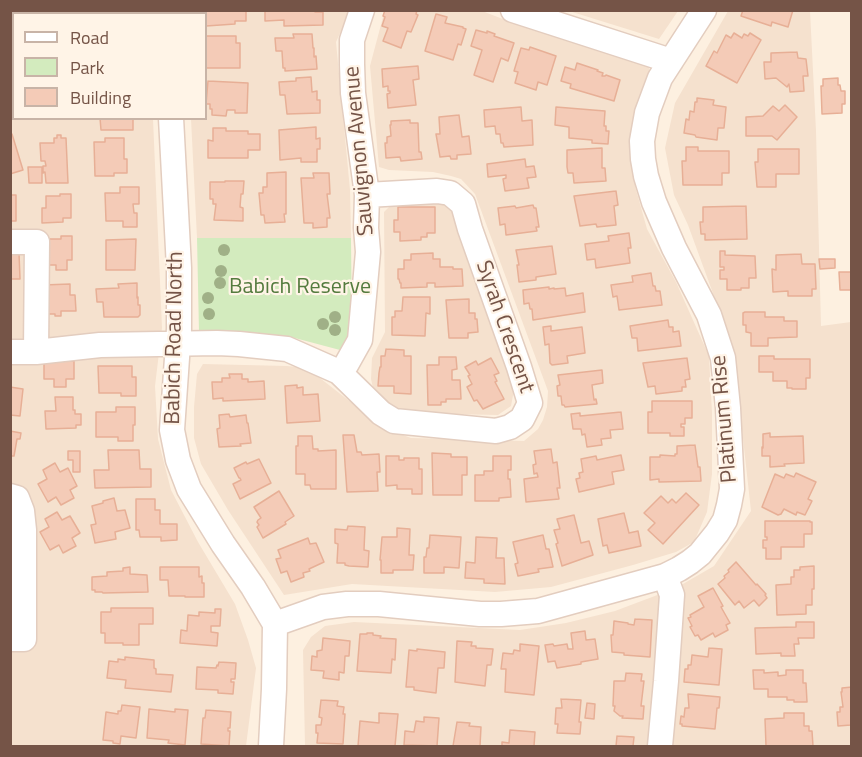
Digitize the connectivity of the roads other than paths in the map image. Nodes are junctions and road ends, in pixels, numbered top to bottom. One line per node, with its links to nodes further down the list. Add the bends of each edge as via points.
1 (362, 10): 6 (street, Sauvignon Avenue, via 352,40 352,64)
2 (513, 10): 4 (street)
3 (704, 10): 4 (street, Platinum Rise)
4 (670, 61): 13 (street, Platinum Rise, via 647,113 643,159 656,205 709,315 723,358 732,489 725,520 714,538 690,562)
5 (171, 120): 8 (street, Babich Road North, via 179,268)
6 (367, 195): 11 (street, Sauvignon Avenue, via 368,252 360,340); 11 (street, Syrah Crescent, via 437,191 450,193 463,204 530,402 522,419 495,431 394,422)
7 (10, 242): 10 (street, via 36,243)
8 (178, 344): 10 (street, via 100,345); 11 (street, via 286,349); 14 (street, Babich Road North, via 172,430 178,460 189,489)
9 (10, 352): 10 (street)
10 (36, 352)
11 (339, 372)
12 (10, 496): 15 (street, via 17,498 24,530 24,639)
13 (665, 576): 14 (street, Platinum Rise, via 538,611 480,614 347,604 323,607); 17 (street, via 672,595)
14 (275, 624): 16 (street)
15 (10, 639)
16 (271, 747)
17 (660, 747)

